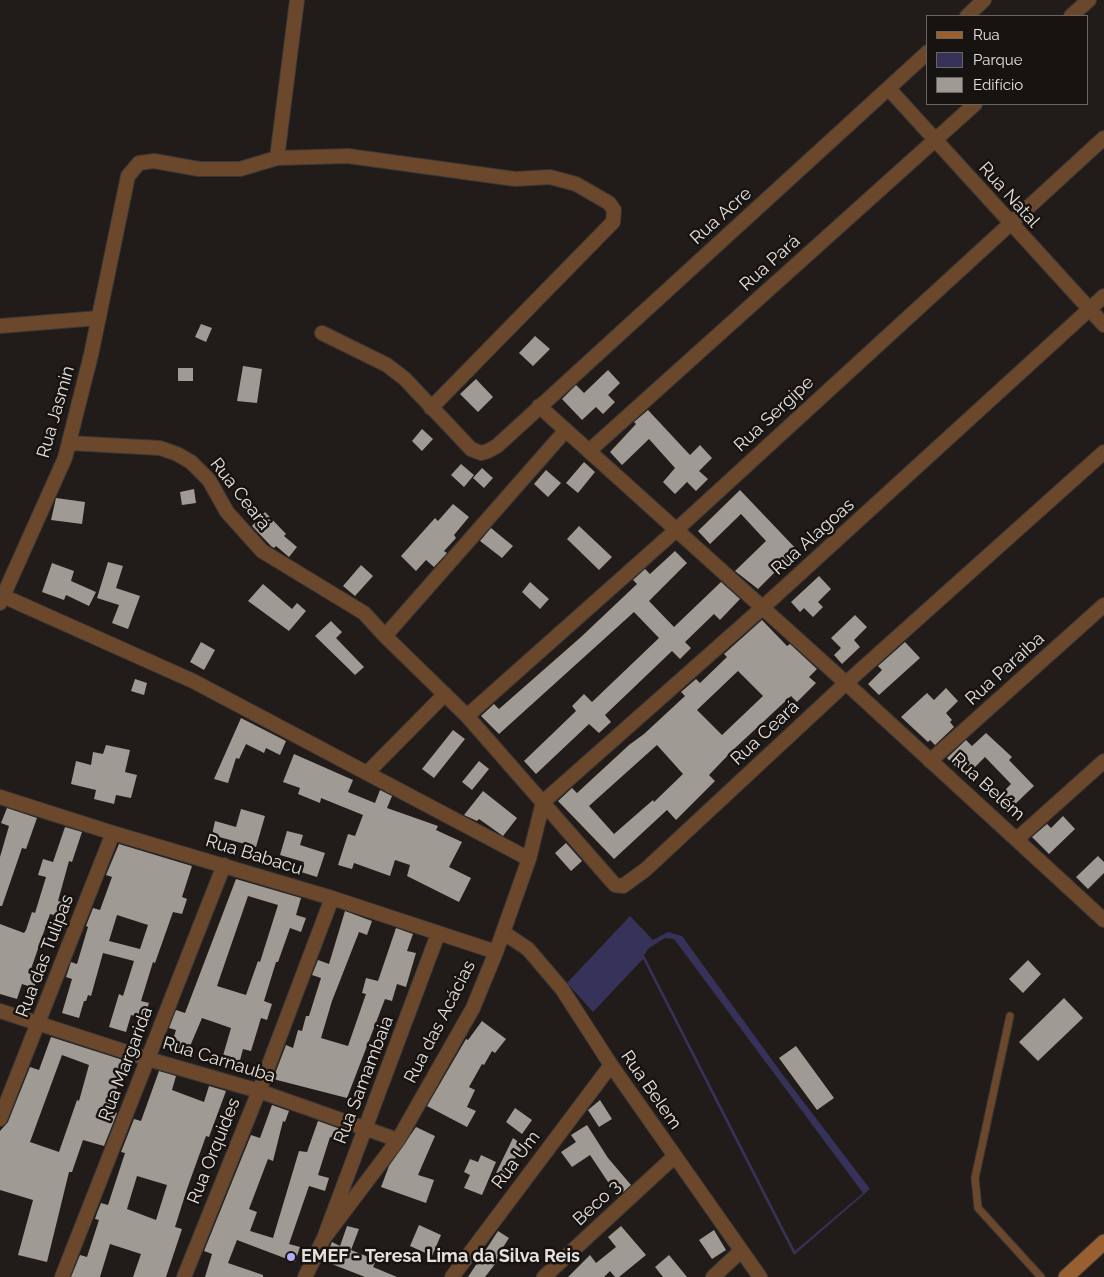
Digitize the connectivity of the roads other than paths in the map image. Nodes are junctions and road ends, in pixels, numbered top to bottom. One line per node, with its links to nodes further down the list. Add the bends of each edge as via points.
1 (297, 0): 11 (street)
2 (984, 0): 4 (street)
3 (1089, 0): 5 (street)
4 (968, 15)
5 (1072, 15)
6 (926, 54): 7 (street, Rua Acre)
7 (889, 88): 10 (street, Rua Natal); 19 (street, Rua Acre)
8 (974, 105): 10 (street, Rua Pará)
9 (1104, 138): 12 (street, Rua Sergipe)
10 (935, 140): 12 (street, Rua Natal); 23 (street, Rua Pará)
11 (277, 158): 15 (street, Rua Jasmin, via 240,169 199,169 154,161 139,162 133,167 116,224); 20 (street, via 348,156 515,179 550,177 576,184 609,203 614,210 613,222)
12 (1010, 224): 14 (street, Rua Natal); 25 (street, Rua Sergipe)
13 (1104, 296): 14 (street, Rua Alagoas)
14 (1090, 309): 16 (street, Rua Natal); 28 (street, Rua Alagoas)
15 (99, 318): 17 (street); 22 (street, Rua Jasmin)
16 (1104, 324)
17 (0, 326)
18 (322, 333): 20 (street, Rua Acre, via 387,365 405,379)
19 (539, 406): 20 (street, Rua Acre, via 497,446 481,452 471,450); 21 (street, Rua Belém)
20 (431, 408)
21 (566, 430): 23 (street, Rua Belém); 29 (street)
22 (69, 443): 26 (street, Rua Jasmin); 29 (street, Rua Ceará, via 160,448 191,462 209,480 227,512 262,551 364,613)
23 (589, 451): 25 (street, Rua Belém)
24 (1104, 452): 30 (street, Rua Ceará)
25 (675, 531): 28 (street, Rua Belém); 32 (street, Rua Sergipe)
26 (3, 591): 35 (street, via 193,681)
27 (1104, 604): 33 (street, Rua Paraiba)
28 (761, 609): 30 (street, Rua Belém); 37 (street, Rua Alagoas)
29 (385, 636): 31 (street, Rua Ceará)
30 (846, 683): 33 (street, Rua Belém); 37 (street, Rua Ceará, via 645,870 623,886 615,885)
31 (445, 694): 32 (street, Rua Ceará); 35 (street)
32 (468, 716): 37 (street, Rua Ceará)
33 (930, 761): 39 (street, Rua Belém)
34 (1104, 761): 39 (street)
35 (367, 773): 40 (street)
36 (1, 800): 38 (street, Rua Babacu)
37 (543, 802): 40 (street, Rua das Acácias)
38 (113, 833): 41 (street, Rua Babacu); 49 (street, Rua das Tulipas)
39 (1017, 839): 43 (street, Rua Belém)
40 (529, 859): 44 (street, Rua das Acácias)
41 (224, 865): 42 (street, Rua Babacu); 50 (street, Rua Margarida)
42 (332, 898): 45 (street, Rua Babacu); 52 (street, Rua Orquides)
43 (1103, 917)
44 (504, 933): 46 (street, Rua das Acácias); 51 (street, Rua Belem, via 528,949 562,989)
45 (438, 934): 46 (street, Rua Babacu); 54 (street, Rua Samambaia)
46 (496, 952): 55 (street, Rua das Acácias, via 473,1008)
47 (0, 1011): 49 (street, Rua Carnauba)
48 (1010, 1016): 67 (lane, via 975,1178 978,1208)
49 (39, 1023): 50 (street, Rua Carnauba); 53 (street, Rua das Tulipas)
50 (148, 1059): 52 (street, Rua Carnauba); 61 (street, Rua Margarida)
51 (610, 1065): 56 (street, Rua Belem); 63 (street, Rua Um)
52 (259, 1091): 54 (street, Rua Carnauba); 62 (street, Rua Orquides)
53 (0, 1119)
54 (366, 1128): 55 (street, Rua Carnauba); 57 (street, Rua Samambaia)
55 (398, 1140): 57 (street, Rua das Acácias)
56 (675, 1156): 59 (street, Rua Belem); 64 (street, Beco 3)
57 (324, 1238): 60 (street)
58 (1104, 1242): 68 (main road)
59 (741, 1251): 65 (street); 66 (street, Rua Belem)
60 (311, 1274)
61 (62, 1277)
62 (184, 1277)
63 (452, 1277)
64 (544, 1277)
65 (712, 1277)
66 (760, 1277)
67 (1041, 1277)
68 (1066, 1277)

